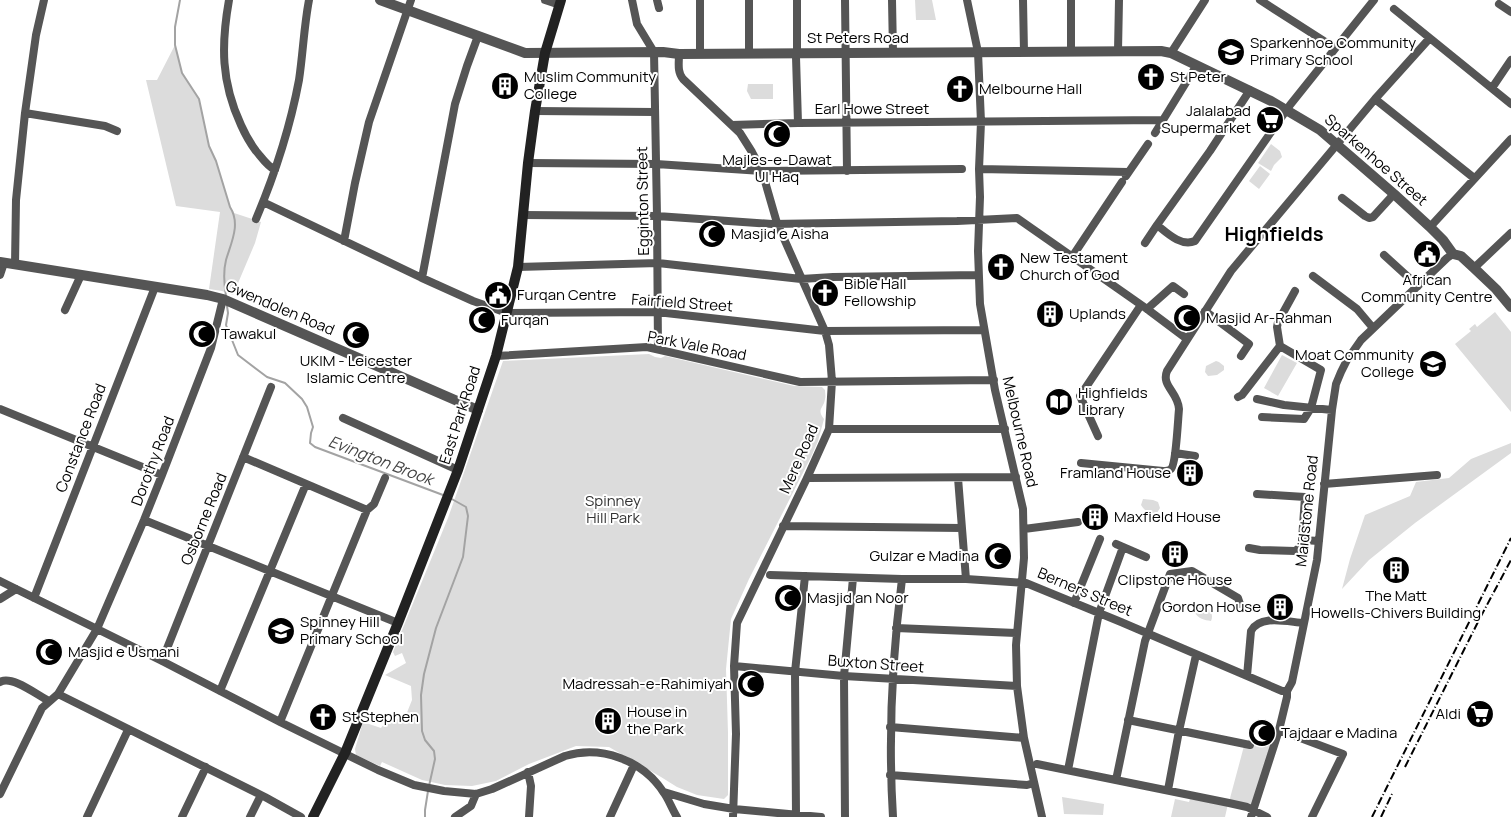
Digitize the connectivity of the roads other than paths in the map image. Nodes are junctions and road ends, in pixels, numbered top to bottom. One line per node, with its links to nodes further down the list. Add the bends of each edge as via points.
1 (44, 0): 49 (street)
2 (228, 0): 63 (street, via 223,56 232,106 250,143)
3 (310, 0): 63 (street, via 299,79)
4 (380, 0): 21 (street, St Peters Road)
5 (545, 0): 19 (street)
6 (632, 0): 29 (street, via 637,24)
7 (700, 0): 35 (street)
8 (749, 0): 36 (street)
9 (797, 0): 37 (street)
10 (845, 0): 30 (street)
11 (892, 0): 31 (street)
12 (967, 0): 32 (street, Melbourne Road)
13 (1023, 0): 33 (street)
14 (1071, 0): 27 (street)
15 (1118, 0): 28 (street)
16 (1205, 0): 38 (street)
17 (1260, 0): 26 (street)
18 (1374, 0): 26 (street)
19 (560, 2): 34 (main road, East Park Road)
20 (1499, 4): 23 (street)
21 (409, 5): 24 (street, St Peters Road); 80 (street, via 369,122)
22 (1394, 9): 25 (street)
23 (1511, 12)
24 (478, 36): 34 (street, St Peters Road, via 525,53); 94 (street, via 455,104)
25 (1429, 38): 42 (street); 44 (street)
26 (1335, 48): 46 (street)
27 (1071, 51): 28 (street, St Peters Road); 33 (street, St Peters Road)
28 (1118, 51): 38 (street, St Peters Road, via 1161,50)
29 (654, 52): 34 (street, St Peters Road); 39 (street, St Peters Road); 48 (street, Egginton Street)
30 (846, 52): 31 (street, St Peters Road); 37 (street, St Peters Road); 53 (street)
31 (893, 52): 32 (street, St Peters Road)
32 (978, 52): 33 (street, St Peters Road); 51 (street, Melbourne Road)
33 (1024, 52)
34 (545, 53): 47 (main road, East Park Road)
35 (700, 53): 36 (street, St Peters Road); 39 (street, St Peters Road)
36 (749, 53): 37 (street, St Peters Road)
37 (797, 53): 52 (street)
38 (1171, 53): 43 (street, Sparkenhoe Street)
39 (679, 54): 54 (street, Mere Road, via 682,79)
40 (1511, 60): 42 (street)
41 (1195, 68): 50 (street)
42 (1492, 88): 45 (street)
43 (1250, 90): 46 (street, Sparkenhoe Street); 77 (street)
44 (1375, 99): 59 (street); 68 (street)
45 (1511, 104)
46 (1287, 110): 59 (street, Sparkenhoe Street); 77 (street, via 1195,241 1180,241)
47 (535, 111): 48 (street); 60 (main road, East Park Road)
48 (655, 112): 61 (street, Egginton Street)
49 (25, 113): 55 (street, via 105,126); 87 (street, via 16,200)
50 (1163, 120): 51 (street, Earl Howe Street); 56 (street)
51 (981, 122): 53 (street, Earl Howe Street); 62 (street, Melbourne Road)
52 (798, 123): 53 (street, Earl Howe Street); 54 (street, Earl Howe Street)
53 (847, 123): 65 (street)
54 (732, 124): 66 (street, Mere Road)
55 (117, 131)
56 (1155, 133)
57 (1511, 139): 68 (street)
58 (1148, 144): 67 (street)
59 (1338, 144): 69 (street, Sparkenhoe Street); 104 (street, via 1231,272)
60 (528, 163): 61 (street); 72 (main road, East Park Road)
61 (656, 164): 66 (street); 73 (street, Egginton Street)
62 (979, 169): 67 (street); 75 (street, Melbourne Road)
63 (276, 170): 71 (street)
64 (962, 170): 65 (street)
65 (847, 171): 66 (street)
66 (762, 172): 76 (street, Mere Road)
67 (1125, 177): 84 (street)
68 (1474, 178): 78 (street)
69 (1394, 194): 70 (street, via 1369,218); 78 (street, Sparkenhoe Street)
70 (1342, 198)
71 (263, 202): 74 (street); 80 (street, Fairfield Street)
72 (523, 214): 73 (street); 88 (main road, East Park Road)
73 (657, 216): 76 (street); 85 (street, Egginton Street)
74 (256, 219)
75 (979, 220): 76 (street); 84 (street, via 1017,218); 92 (street, Melbourne Road)
76 (777, 223): 95 (street, Mere Road)
77 (1157, 225): 81 (street)
78 (1430, 227): 82 (street, Sparkenhoe Street)
79 (1511, 233): 89 (street)
80 (344, 241): 94 (street, Fairfield Street)
81 (1145, 243)
82 (1453, 254): 89 (street, Sparkenhoe Street, via 1461,256); 96 (street, Maidstone Road)
83 (1384, 255): 96 (street)
84 (1072, 257): 101 (street)
85 (658, 262): 88 (street); 95 (street); 105 (street, Egginton Street)
86 (2, 263): 87 (street, Gwendolen Road); 90 (street)
87 (15, 265): 91 (street, Gwendolen Road)
88 (518, 267): 106 (main road, East Park Road)
89 (1474, 268): 102 (street, Sparkenhoe Street)
90 (0, 275)
91 (81, 275): 97 (street, Gwendolen Road); 103 (street)
92 (979, 275): 95 (street); 108 (street, Melbourne Road)
93 (1313, 276): 107 (street, via 1357,309)
94 (422, 278): 106 (street, Fairfield Street)
95 (801, 279): 109 (street, Mere Road)
96 (1418, 286): 107 (street, Maidstone Road)
97 (155, 287): 100 (street, Gwendolen Road); 129 (street, Constance Road)
98 (1295, 290): 111 (street, via 1278,322)
99 (1184, 294): 101 (street, via 1173,286)
100 (225, 300): 122 (street, Gwendolen Road); 136 (street, Dorothy Road, via 211,348)
101 (1144, 307): 110 (street); 128 (street, via 1080,396)
102 (1511, 307)
103 (66, 310)
104 (1205, 311): 110 (street); 114 (street, via 1249,344)
105 (657, 312): 106 (street, Fairfield Street); 109 (street, Fairfield Street); 112 (street, Egginton Street)
106 (507, 313): 113 (main road, East Park Road)
107 (1373, 328): 123 (street, Maidstone Road, via 1347,360 1336,384)
108 (984, 330): 109 (street, Fairfield Street); 115 (street, Melbourne Road)
109 (825, 331): 116 (street, Mere Road)
110 (1187, 339): 130 (street, via 1165,376 1179,409)
111 (1280, 346): 118 (street); 120 (street, via 1321,370)
112 (658, 350): 113 (street, Park Vale Road, via 647,347); 116 (street, Park Vale Road, via 800,382)
113 (496, 356): 122 (main road, East Park Road)
114 (1241, 356)
115 (994, 380): 116 (street, Park Vale Road); 127 (street, Melbourne Road)
116 (832, 382): 126 (street, Mere Road)
117 (272, 387): 132 (street, Osborne Road)
118 (1238, 397)
119 (1257, 399): 120 (street)
120 (1311, 408): 123 (street); 124 (street, via 1304,419)
121 (0, 409): 129 (street)
122 (478, 410): 134 (main road, East Park Road)
123 (1332, 410): 142 (street, Maidstone Road)
124 (1262, 417)
125 (344, 418): 134 (street)
126 (829, 429): 127 (street); 139 (street, Mere Road)
127 (1004, 429): 137 (street, Melbourne Road)
128 (1098, 436)
129 (92, 447): 136 (street); 166 (street, Constance Road)
130 (1175, 453): 131 (street); 133 (street, via 1172,468 1166,471)
131 (1195, 456)
132 (243, 457): 141 (street); 153 (street, Osborne Road)
133 (1081, 463)
134 (458, 470): 171 (main road, East Park Road)
135 (1437, 475): 142 (street)
136 (162, 476): 145 (street, Dorothy Road)
137 (1016, 477): 140 (street); 149 (street, Melbourne Road)
138 (385, 478): 144 (street, via 374,504)
139 (807, 478): 140 (street); 147 (street, Mere Road)
140 (958, 478): 148 (street)
141 (306, 484): 144 (street); 156 (street)
142 (1324, 484): 152 (street, Maidstone Road)
143 (1257, 494): 151 (street, via 1305,497)
144 (367, 510): 165 (street)
145 (144, 520): 153 (street); 173 (street, Dorothy Road)
146 (1078, 522): 149 (street)
147 (783, 526): 148 (street); 179 (street, Mere Road, via 737,623)
148 (962, 528): 161 (street)
149 (1024, 529): 163 (street, Melbourne Road)
150 (1100, 539): 168 (street)
151 (1302, 540): 152 (street); 154 (street, via 1302,546 1294,551)
152 (1319, 540): 172 (street, Maidstone Road)
153 (209, 546): 156 (street); 178 (street, Osborne Road)
154 (1249, 548)
155 (1146, 557): 170 (street, via 1119,545)
156 (270, 570): 165 (street); 186 (street)
157 (770, 575): 158 (street, Berners Street)
158 (805, 576): 159 (street, Berners Street); 180 (street)
159 (853, 578): 160 (street, Berners Street); 181 (street)
160 (902, 579): 161 (street, Berners Street); 174 (street)
161 (966, 579): 163 (street, Berners Street)
162 (0, 581): 164 (street)
163 (1022, 582): 168 (street, Berners Street); 175 (street, Melbourne Road)
164 (16, 589): 166 (street); 167 (street)
165 (332, 596): 171 (street); 191 (street)
166 (34, 598): 173 (street)
167 (0, 599)
168 (1074, 603): 170 (street, Berners Street)
169 (1240, 604): 176 (street, via 1238,598 1192,570 1170,574)
170 (1099, 613): 176 (street, Berners Street); 202 (street)
171 (398, 623): 198 (main road, East Park Road)
172 (1304, 623): 182 (street, via 1263,621 1253,626); 187 (street, Maidstone Road, via 1292,682)
173 (97, 628): 178 (street); 188 (street, Dorothy Road)
174 (896, 628): 175 (street); 183 (street)
175 (1016, 633): 185 (street, Melbourne Road)
176 (1148, 634): 177 (street, Berners Street); 190 (street)
177 (1196, 655): 182 (street, Berners Street); 195 (street)
178 (162, 661): 186 (street)
179 (734, 666): 180 (street, Buxton Street); 213 (street, Mere Road)
180 (795, 672): 181 (street, Buxton Street); 215 (street)
181 (844, 676): 183 (street, Buxton Street); 226 (street)
182 (1247, 676): 187 (street, Berners Street)
183 (892, 680): 185 (street, Buxton Street); 192 (street)
184 (0, 682): 189 (street, via 13,681)
185 (1017, 686): 196 (street, Melbourne Road)
186 (220, 691): 191 (street)
187 (1287, 691): 194 (street, Maidstone Road)
188 (58, 694): 189 (street); 193 (street)
189 (49, 701): 209 (street, via 42,708)
190 (1128, 720): 195 (street); 205 (street)
191 (280, 722): 198 (street)
192 (890, 727): 196 (street); 204 (street)
193 (128, 730): 201 (street); 217 (street)
194 (1279, 730): 214 (street, Maidstone Road); 230 (street, via 1343,754)
195 (1179, 731): 197 (street); 207 (street)
196 (1024, 738): 206 (street, Melbourne Road)
197 (1250, 745)
198 (344, 753): 210 (street, via 403,781 428,788); 221 (main road, East Park Road)
199 (1038, 764): 202 (street)
200 (634, 765): 203 (street, via 610,754 586,752 565,756); 208 (street, via 650,776); 224 (street)
201 (206, 767): 211 (street); 218 (street)
202 (1068, 770): 205 (street)
203 (528, 772): 210 (street); 223 (street, via 531,780)
204 (890, 775): 206 (street); 227 (street)
205 (1116, 780): 207 (street)
206 (1034, 783): 228 (street, Melbourne Road)
207 (1168, 790): 214 (street, via 1229,803)
208 (664, 792): 213 (street); 216 (street)
209 (0, 794)
210 (476, 794): 212 (street)
211 (261, 795): 219 (street); 220 (street)
212 (471, 812): 222 (street)
213 (734, 813): 215 (street)
214 (1252, 814): 229 (street)
215 (796, 815): 225 (street)
216 (676, 816)
217 (87, 817)
218 (182, 817)
219 (250, 817)
220 (301, 817)
221 (313, 817)
222 (455, 817)
223 (529, 817)
224 (610, 817)
225 (821, 817)
226 (844, 817)
227 (893, 817)
228 (1042, 817)
229 (1267, 817)
230 (1312, 817)

